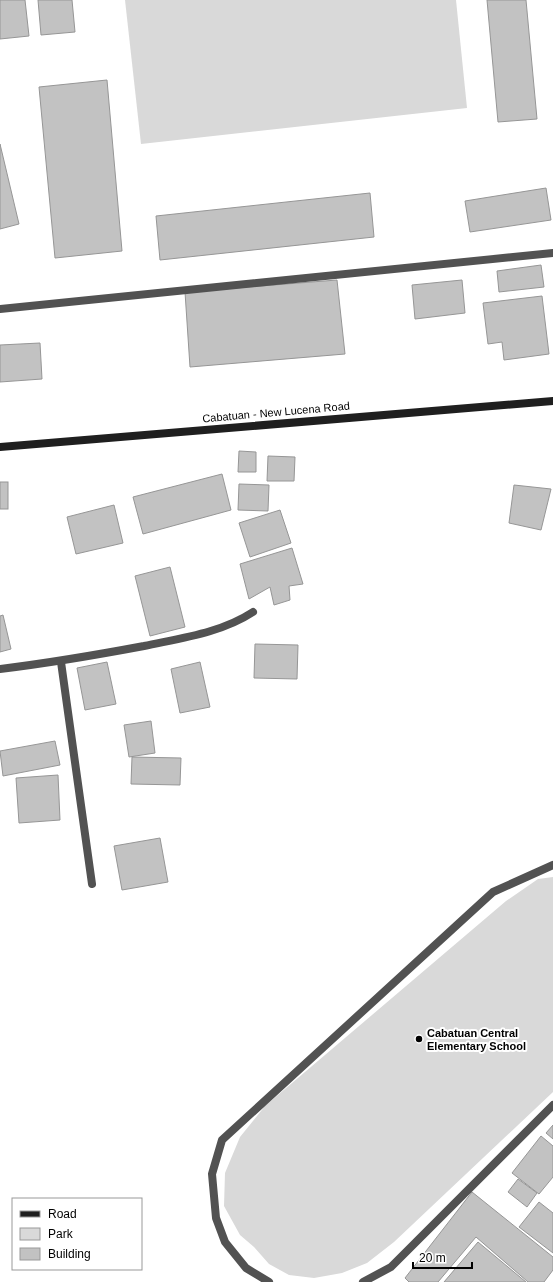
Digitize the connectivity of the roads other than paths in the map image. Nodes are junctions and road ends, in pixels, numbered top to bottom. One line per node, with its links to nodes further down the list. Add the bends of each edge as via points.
1 (553, 253): 2 (street)
2 (0, 309)
3 (553, 401): 4 (main road, Cabatuan - New Lucena Road)
4 (0, 447)
5 (253, 612): 6 (street, via 238,622 194,636)
6 (61, 662): 7 (street); 9 (street)
7 (0, 669)
8 (553, 865): 11 (street, via 494,892 222,1140 212,1174 216,1218 225,1242 246,1268)
9 (92, 884)
10 (553, 1104): 12 (street, via 391,1267)
11 (269, 1282)
12 (363, 1282)

